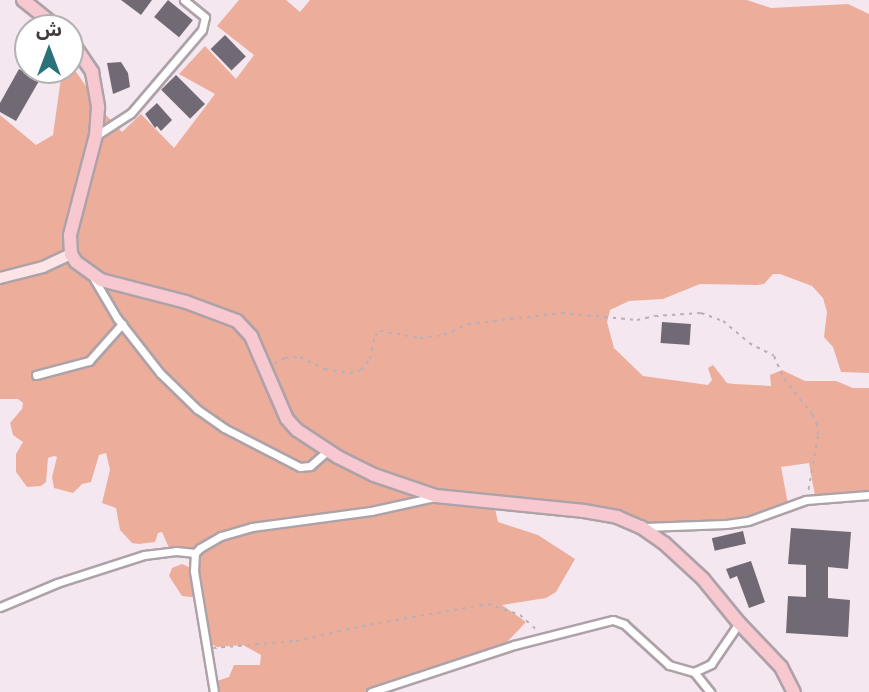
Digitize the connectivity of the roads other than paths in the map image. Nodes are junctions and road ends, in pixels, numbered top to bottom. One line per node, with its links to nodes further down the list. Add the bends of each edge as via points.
1 (23, 0): 3 (main road)
2 (184, 0): 5 (street, via 205,18 202,30 131,113)
3 (40, 14)
4 (84, 60): 5 (main road, via 92,72 98,107)
5 (96, 135): 6 (main road, via 70,235)
6 (71, 254): 7 (main road); 8 (street)
7 (92, 275): 9 (street); 11 (main road, via 237,321 251,336 287,419)
8 (0, 278)
9 (122, 324): 10 (street, via 89,361); 11 (street, via 160,373 224,428 300,467 310,466)
10 (36, 375)
11 (327, 451): 13 (main road, via 374,475)
12 (869, 495): 14 (street, via 806,500 748,521)
13 (436, 496): 14 (main road, via 584,510); 15 (street, via 381,510 252,527 221,536)
14 (641, 527): 17 (main road, via 703,579)
15 (195, 553): 16 (street, via 144,555); 19 (street)
16 (0, 607)
17 (739, 623): 18 (street, via 716,658); 22 (main road, via 781,667)
18 (694, 672): 20 (street, via 669,665 619,621 545,636); 21 (street)
19 (214, 692)
20 (371, 692)
21 (709, 692)
22 (794, 692)

